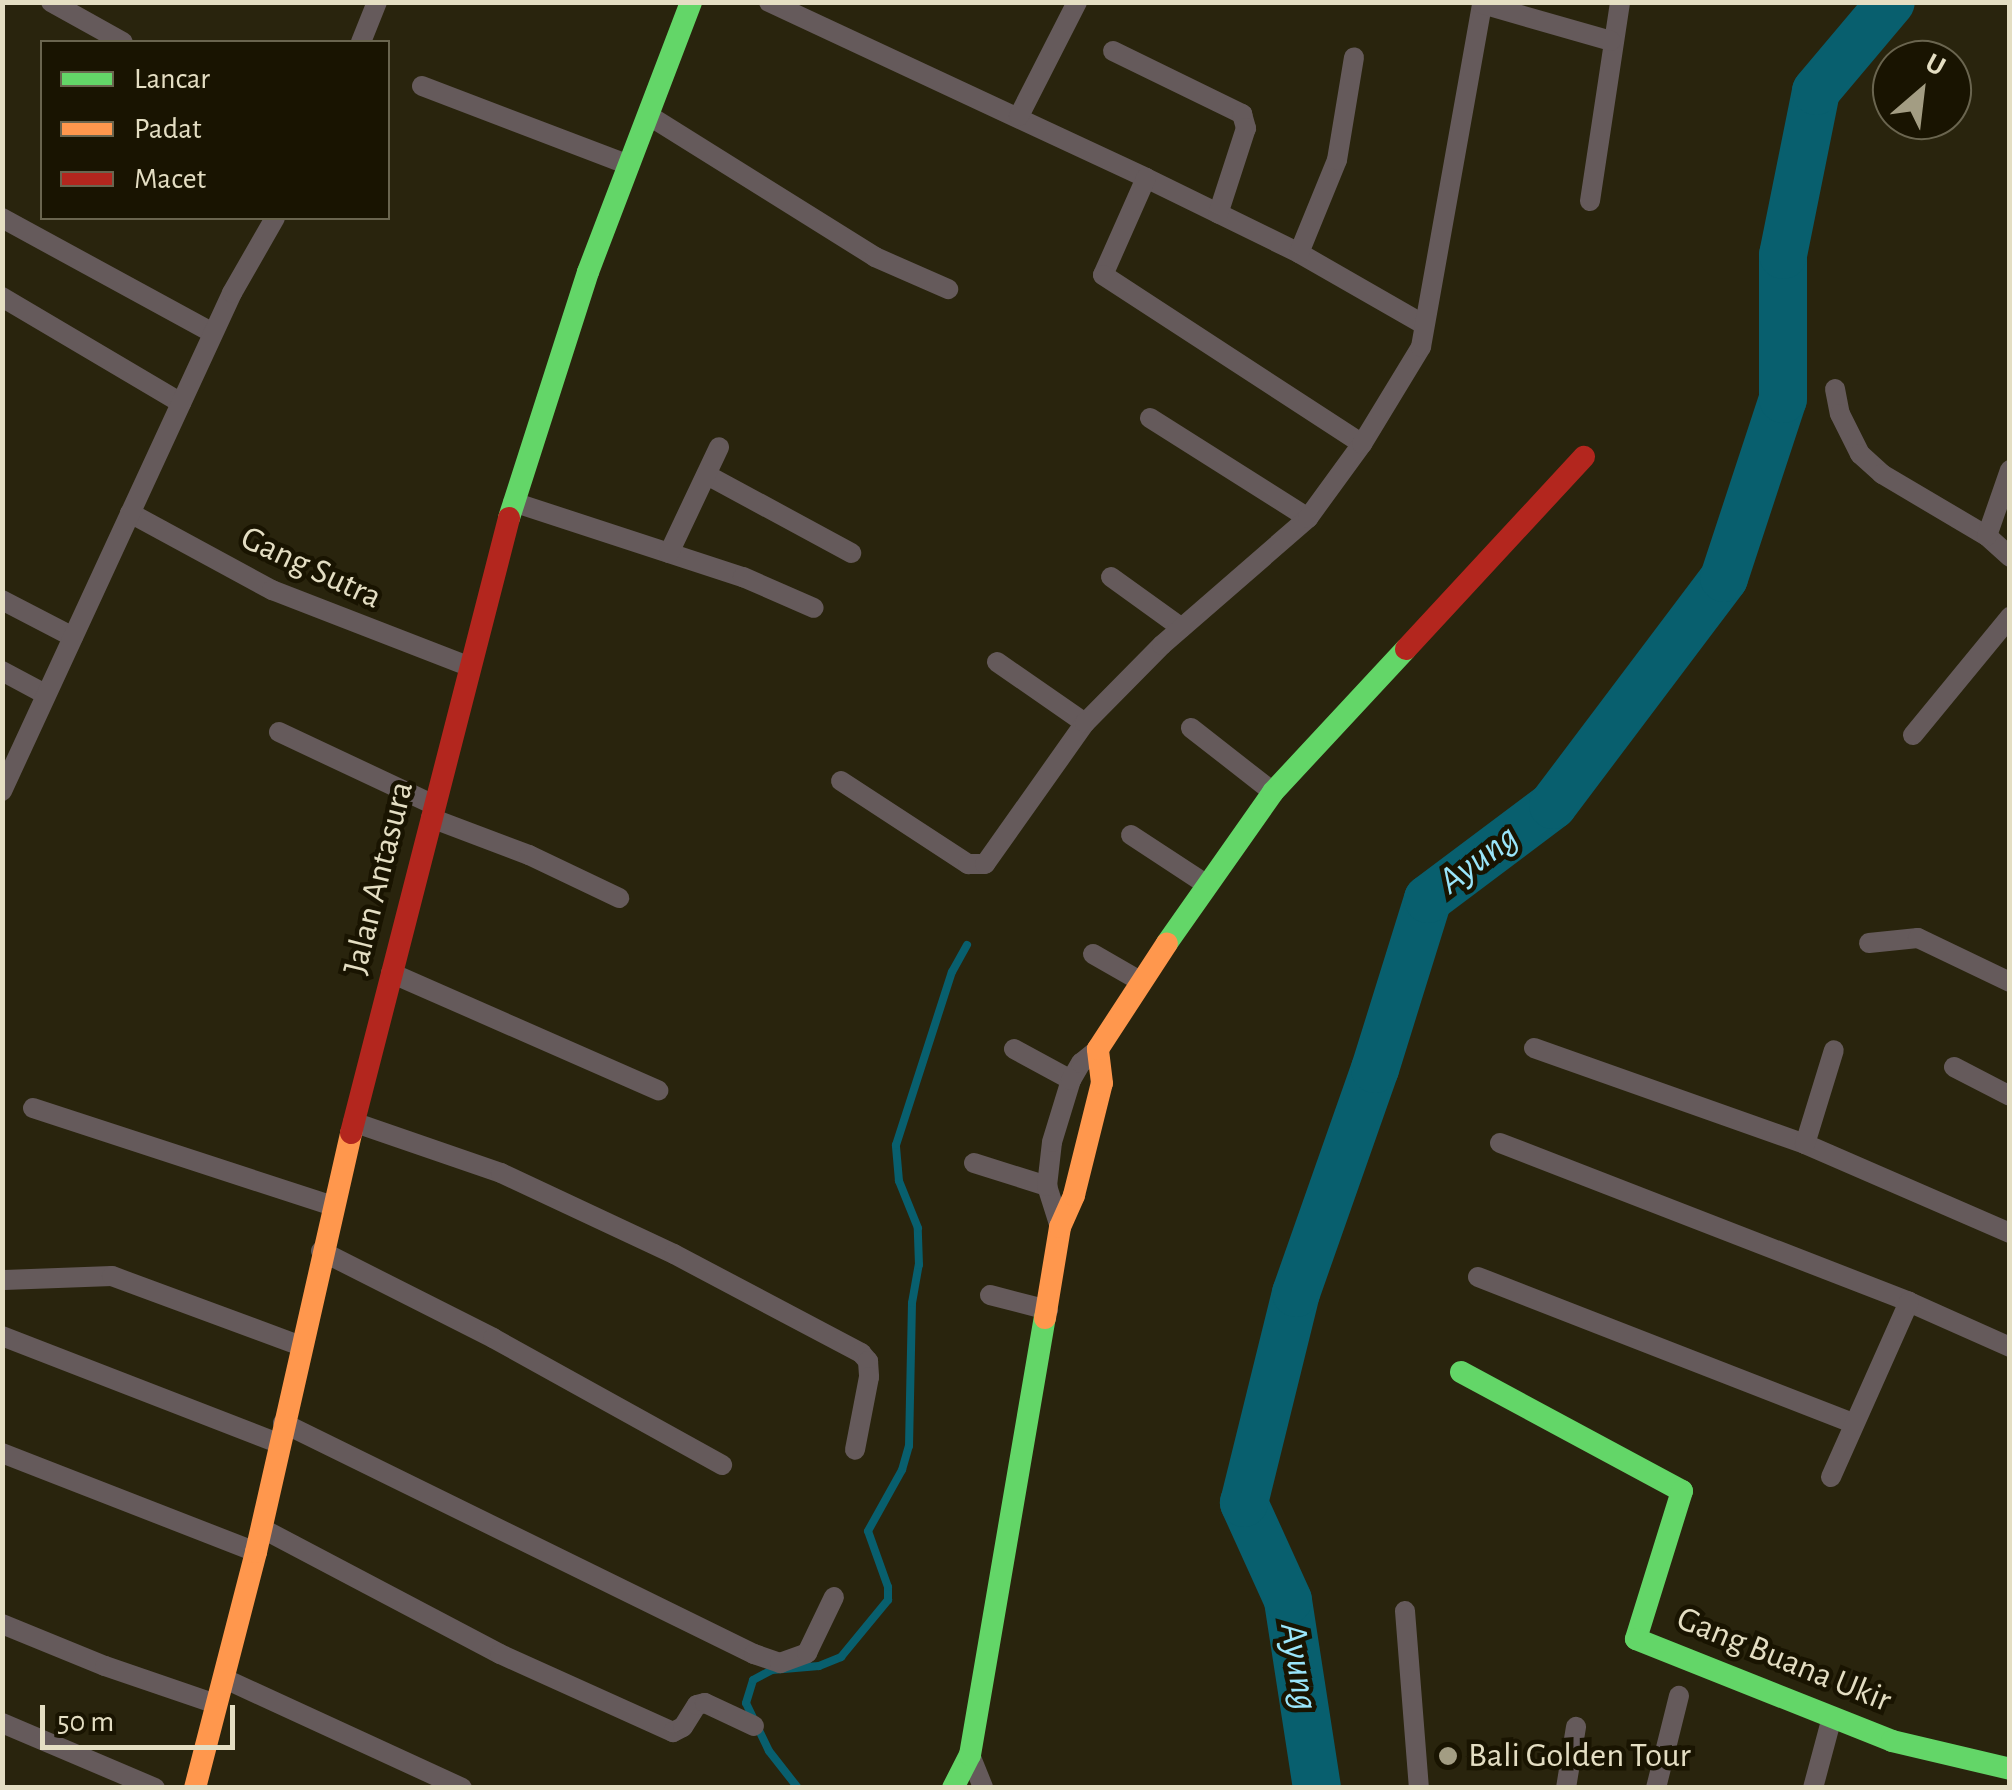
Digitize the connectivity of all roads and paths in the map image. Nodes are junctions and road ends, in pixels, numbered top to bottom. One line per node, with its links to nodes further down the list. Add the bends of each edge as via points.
1 (51, 2): 7 (street)
2 (377, 2): 8 (street)
3 (691, 2): 13 (street, Jalan Antasura)
4 (769, 2): 14 (street)
5 (1077, 2): 14 (street)
6 (1620, 2): 9 (street)
7 (119, 40)
8 (362, 40)
9 (1611, 41): 17 (street); 24 (street, via 1482,4)
10 (1113, 50): 18 (street, via 1242,114 1246,128)
11 (1354, 57): 21 (street, via 1337,160)
12 (422, 86): 15 (street)
13 (648, 116): 15 (street, Jalan Antasura); 22 (street, via 876,258)
14 (1019, 116): 16 (street)
15 (629, 165): 34 (street, Jalan Antasura)
16 (1146, 178): 18 (street); 29 (street, via 1104,274)
17 (1590, 201)
18 (1218, 214): 21 (street)
19 (2, 218): 25 (street)
20 (274, 220): 25 (street)
21 (1298, 254): 24 (street)
22 (948, 289)
23 (2, 297): 27 (street)
24 (1424, 324): 29 (street, via 1421,347)
25 (213, 333): 27 (street)
26 (1835, 389): 37 (street, via 1860,454)
27 (181, 403): 35 (street)
28 (1150, 418): 36 (street)
29 (1362, 444): 36 (street)
30 (719, 448): 33 (street)
31 (1584, 457): 57 (street)
32 (2010, 470): 37 (street)
33 (706, 475): 38 (street); 39 (street)
34 (513, 502): 39 (street); 48 (street, Jalan Antasura)
35 (130, 513): 46 (street); 48 (street, Gang Sutra, via 307,606)
36 (1308, 518): 45 (street)
37 (1986, 536): 40 (street)
38 (850, 552)
39 (669, 553): 43 (street)
40 (2010, 557)
41 (1111, 577): 45 (street)
42 (2, 600): 46 (street)
43 (814, 608)
44 (2010, 617): 54 (street)
45 (1182, 628): 51 (street)
46 (74, 637): 50 (street)
47 (998, 662): 51 (street)
48 (471, 667): 58 (street, Jalan Antasura)
49 (2, 671): 50 (street)
50 (45, 694): 56 (street)
51 (1085, 723): 55 (street, via 978,866)
52 (1192, 728): 57 (street)
53 (278, 732): 58 (street)
54 (1913, 735)
55 (841, 781)
56 (2, 792)
57 (1273, 792): 60 (street)
58 (432, 812): 61 (street); 64 (street, Jalan Antasura)
59 (1130, 835): 60 (street)
60 (1206, 884): 65 (street)
61 (618, 898)
62 (1869, 943): 66 (street, via 1918,938)
63 (1093, 954): 65 (street)
64 (391, 973): 73 (street); 76 (street, Jalan Antasura)
65 (1140, 981): 69 (street)
66 (2010, 982)
67 (1014, 1048): 72 (street)
68 (1534, 1048): 78 (street)
69 (1098, 1049): 72 (street); 82 (street, via 1102,1083)
70 (1834, 1050): 78 (street)
71 (1954, 1068): 74 (street)
72 (1070, 1080): 80 (street)
73 (658, 1090)
74 (2010, 1096)
75 (33, 1108): 81 (street)
76 (353, 1122): 81 (street, Jalan Antasura); 96 (street, via 501,1173 705,1269 860,1353 869,1377)
77 (1500, 1143): 88 (street)
78 (1806, 1144): 83 (street)
79 (974, 1163): 80 (street)
80 (1047, 1186): 82 (street)
81 (332, 1206): 84 (street, Jalan Antasura)
82 (1060, 1226): 89 (street)
83 (2010, 1233)
84 (321, 1251): 91 (street, Jalan Antasura); 98 (street)
85 (1478, 1277): 94 (street)
86 (4, 1280): 91 (street, via 112,1276)
87 (990, 1295): 89 (street)
88 (1909, 1302): 92 (street); 94 (street)
89 (1048, 1310): 111 (street)
90 (2, 1336): 95 (street)
91 (301, 1346): 95 (street, Jalan Antasura)
92 (2010, 1347)
93 (1461, 1372): 107 (street, Gang Buana Ukir, via 1682,1491 1636,1639)
94 (1852, 1424): 99 (street)
95 (282, 1433): 100 (street, Jalan Antasura); 101 (street, via 780,1663 807,1652)
96 (855, 1450)
97 (2, 1453): 100 (street)
98 (722, 1466)
99 (1830, 1477)
100 (259, 1540): 104 (street, Jalan Antasura); 109 (street, via 673,1732 705,1703)
101 (834, 1596)
102 (1405, 1611): 118 (street)
103 (2, 1624): 106 (street)
104 (223, 1678): 106 (street, Jalan Antasura); 115 (street)
105 (1680, 1696): 120 (street)
106 (216, 1704): 114 (street, Jalan Antasura)
107 (1832, 1717): 112 (street, Gang Buana Ukir, via 1892,1741); 121 (street)
108 (2, 1723): 113 (street)
109 (754, 1726)
110 (1576, 1727): 119 (street)
111 (970, 1755): 116 (street); 117 (street)
112 (2010, 1769)
113 (155, 1788)
114 (195, 1788)
115 (462, 1788)
116 (953, 1788)
117 (984, 1788)
118 (1419, 1788)
119 (1566, 1788)
120 (1656, 1788)
121 (1813, 1788)

